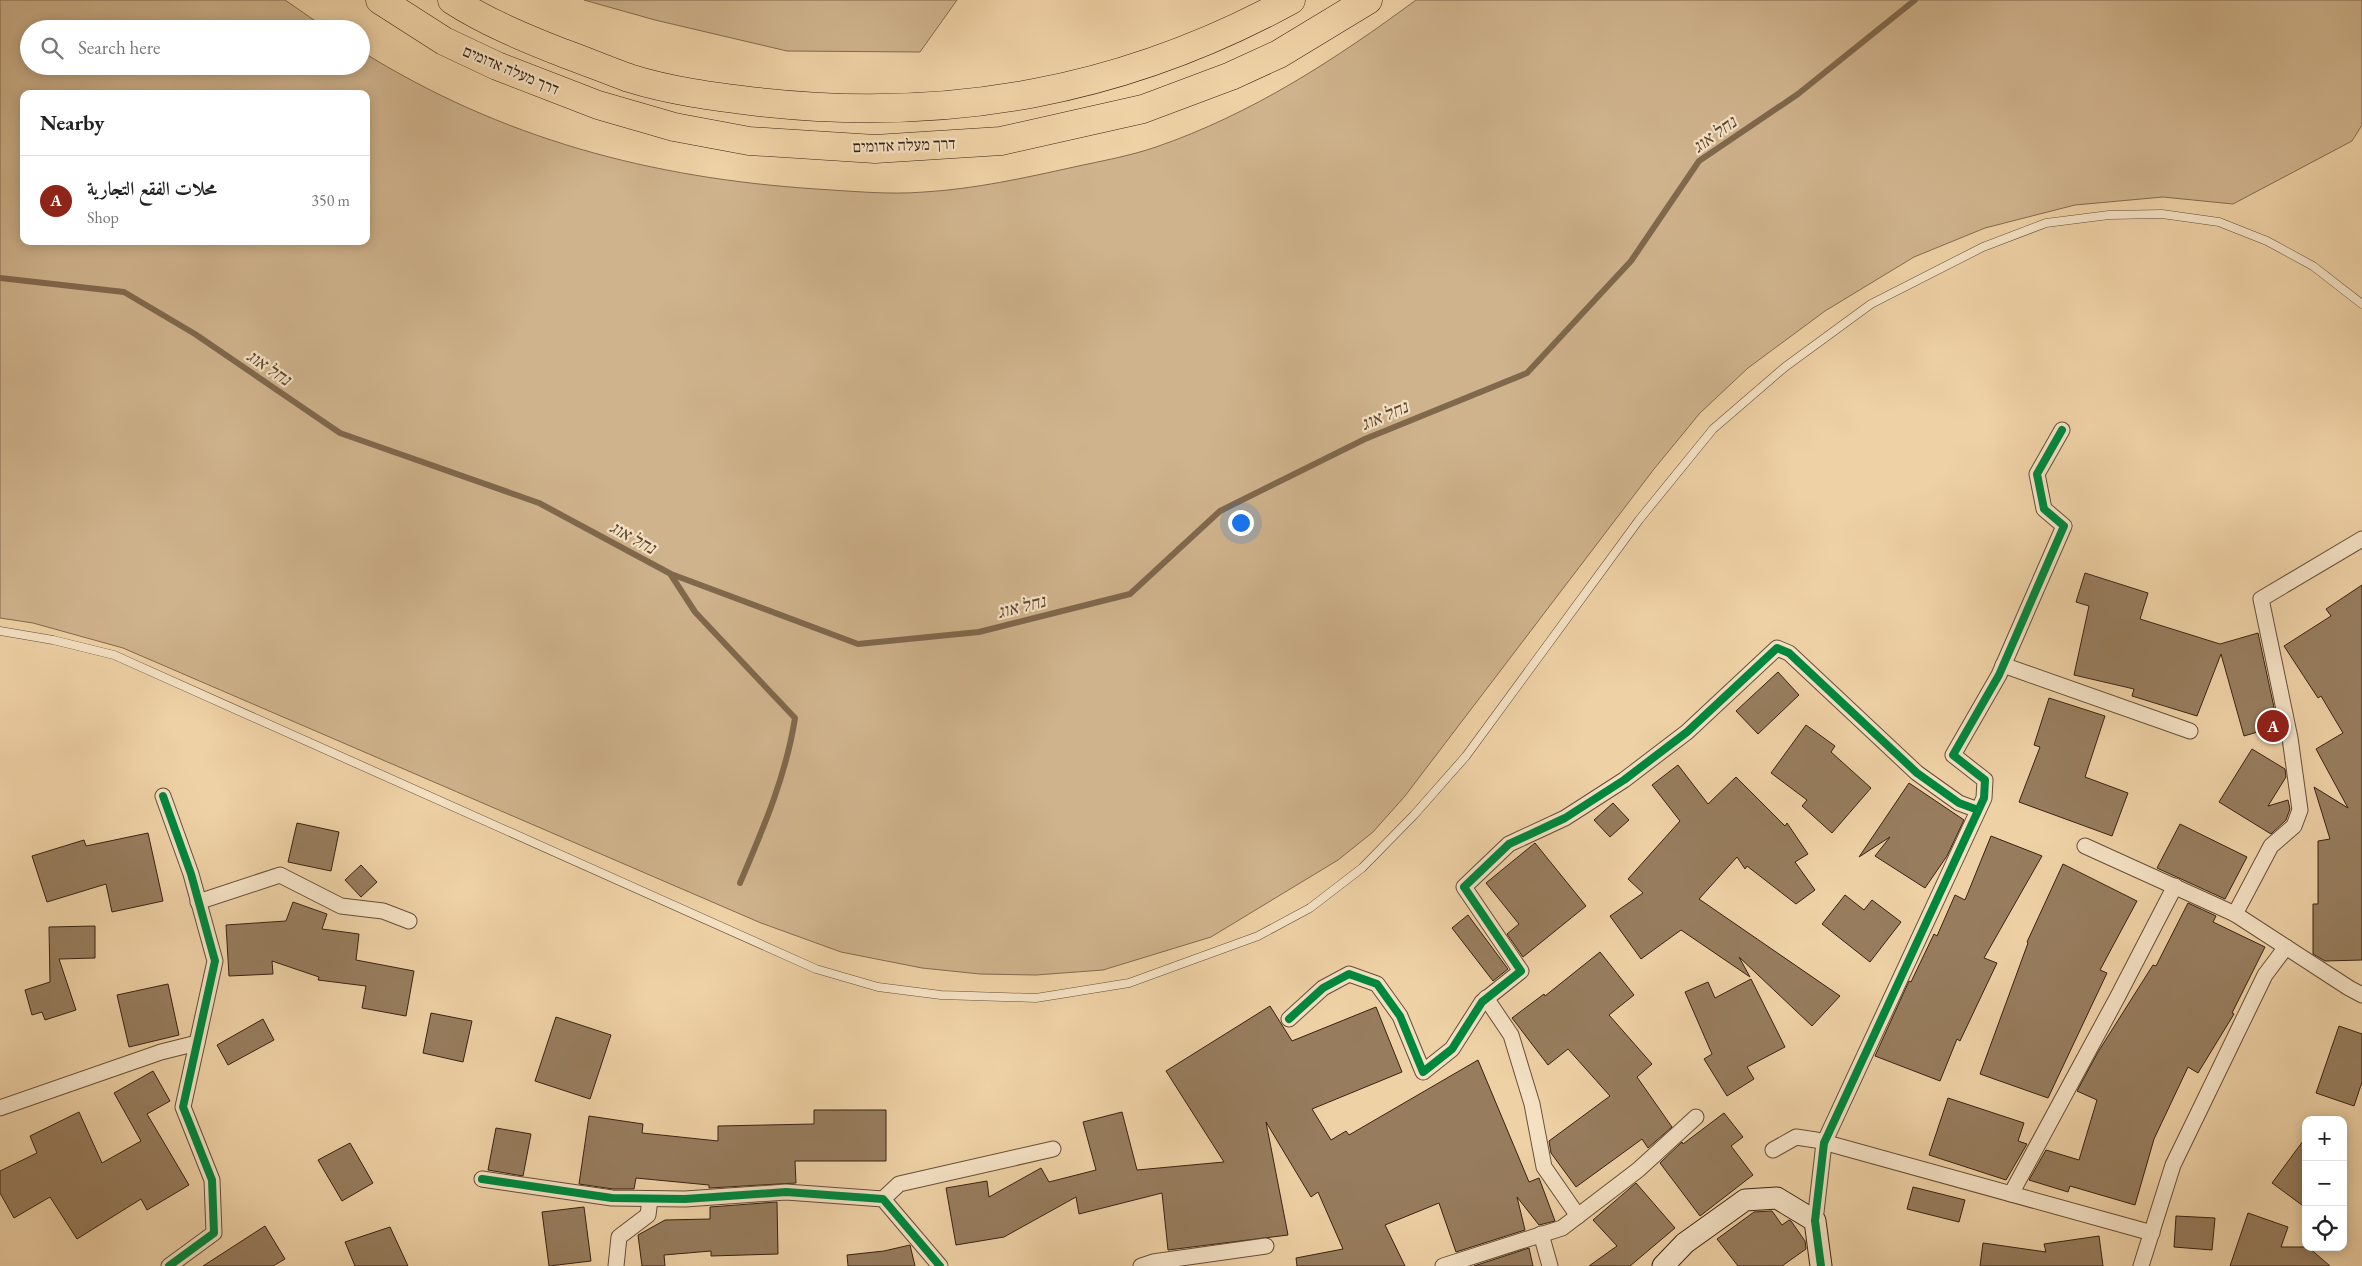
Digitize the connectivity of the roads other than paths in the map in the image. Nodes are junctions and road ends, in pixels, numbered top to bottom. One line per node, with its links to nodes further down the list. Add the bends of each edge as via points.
1 (380, 0): 4 (highway, דרך מעלה אדומים, via 444,41 497,66 598,105 674,127 749,141 875,149 1001,141 1143,109 1279,54)
2 (452, 0): 3 (highway, via 526,38 631,78 710,96 793,106 871,110 959,105 1053,90 1112,76 1212,38)
3 (1290, 0)
4 (1368, 0)
5 (2362, 304): 8 (lane, via 2313,266 2268,241 2219,222 2162,214 2109,215 2046,223 1983,247 1931,272 1871,304 1785,367 1713,429 1639,520 1466,756 1362,868 1310,908 1258,936 1129,983 1036,998 942,995 878,987 816,969 114,655 53,640)
6 (2062, 430): 9 (street, via 2037,474 2044,509 2064,526)
7 (2362, 538): 16 (street, via 2260,598 2290,738 2300,810 2294,826 2271,846)
8 (0, 632)
9 (2003, 665): 10 (street); 12 (street, via 1953,755 1985,780 1984,798)
10 (2190, 731)
11 (163, 796): 15 (street)
12 (1978, 810): 20 (street, via 1959,803 1917,772 1789,653 1777,648 1687,732 1624,780 1565,818 1509,844 1464,887 1521,971); 25 (street)
13 (2085, 846): 14 (street)
14 (2175, 886): 16 (street); 29 (street)
15 (198, 902): 17 (street, via 280,875 341,906 383,910); 22 (street, via 214,961)
16 (2235, 914): 18 (street)
17 (409, 920)
18 (2286, 946): 19 (street); 34 (street, via 2265,975 2173,1165)
19 (2362, 995)
20 (1486, 998): 21 (street, via 1452,1049 1423,1072 1400,1016 1377,984 1349,974 1323,988); 32 (street, via 1511,1035 1532,1104 1544,1167)
21 (1289, 1018)
22 (197, 1043): 23 (street, via 161,1052); 38 (street, via 183,1107 212,1180 214,1233)
23 (0, 1108)
24 (1696, 1117): 32 (street, via 1638,1170)
25 (1824, 1143): 27 (street, via 1796,1136); 29 (street); 33 (street)
26 (1053, 1150): 31 (street, via 899,1184)
27 (1773, 1150)
28 (482, 1179): 30 (street, via 612,1198)
29 (2011, 1194): 34 (street)
30 (650, 1199): 31 (street, via 786,1192); 39 (street, via 648,1215 619,1237)
31 (883, 1199): 40 (street)
32 (1578, 1216): 35 (street, via 1562,1228)
33 (1816, 1221): 37 (street); 44 (street, via 1777,1198 1745,1200 1685,1243)
34 (2152, 1233): 45 (street)
35 (1542, 1234): 42 (street); 43 (street)
36 (1266, 1246): 41 (street)
37 (1820, 1256)
38 (168, 1266)
39 (616, 1266)
40 (940, 1266)
41 (1141, 1266)
42 (1443, 1266)
43 (1550, 1266)
44 (1663, 1266)
45 (2141, 1266)

